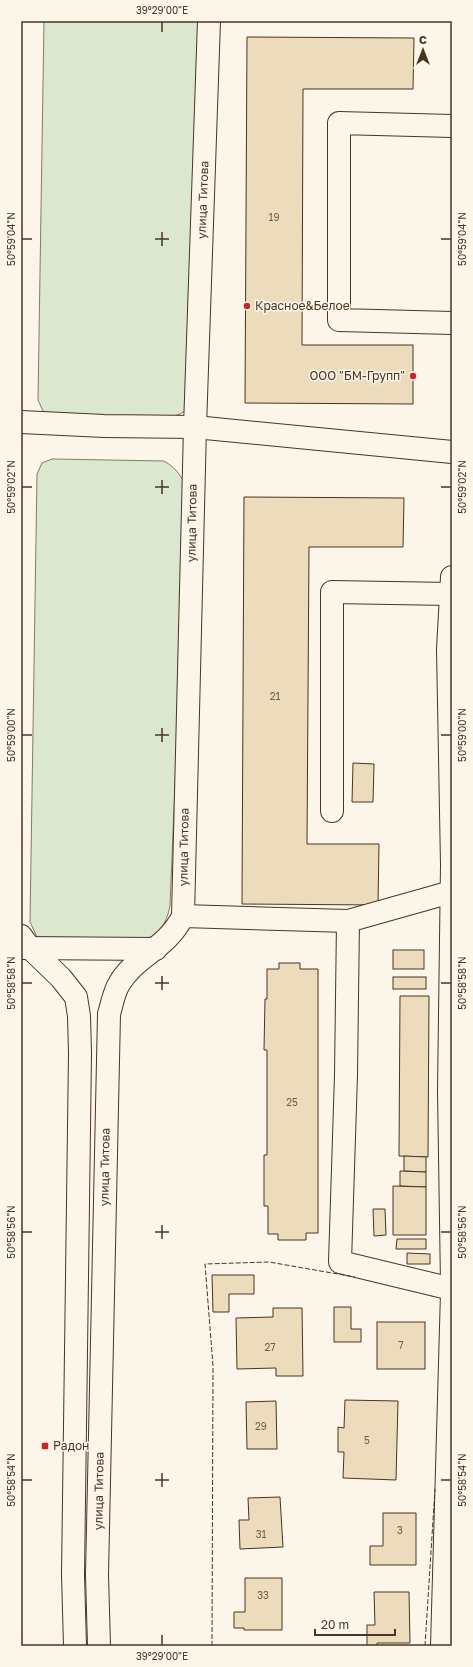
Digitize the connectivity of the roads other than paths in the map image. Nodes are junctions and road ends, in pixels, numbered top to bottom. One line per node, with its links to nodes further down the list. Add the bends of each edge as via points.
1 (210, 21): 5 (street, улица Титова)
2 (452, 126): 3 (street, via 339,124 339,320)
3 (452, 323)
4 (21, 422): 5 (street)
5 (195, 427): 6 (street); 11 (street, улица Титова)
6 (452, 452)
7 (452, 585): 8 (street, via 332,592); 9 (street, via 448,649)
8 (332, 811)
9 (452, 864): 10 (street)
10 (451, 892): 12 (street); 15 (street, via 449,1091)
11 (182, 916): 12 (street); 14 (street, улица Титова, via 171,935)
12 (348, 921): 16 (street, via 340,1262)
13 (24, 944): 14 (street); 17 (street, улица Титова, via 61,978 76,997 79,1016 72,1575)
14 (156, 949): 18 (street, улица Титова, via 131,969 118,984 109,1014 98,1567)
15 (452, 1285)
16 (452, 1291): 19 (street)
17 (75, 1646)
18 (99, 1646)
19 (442, 1646)

